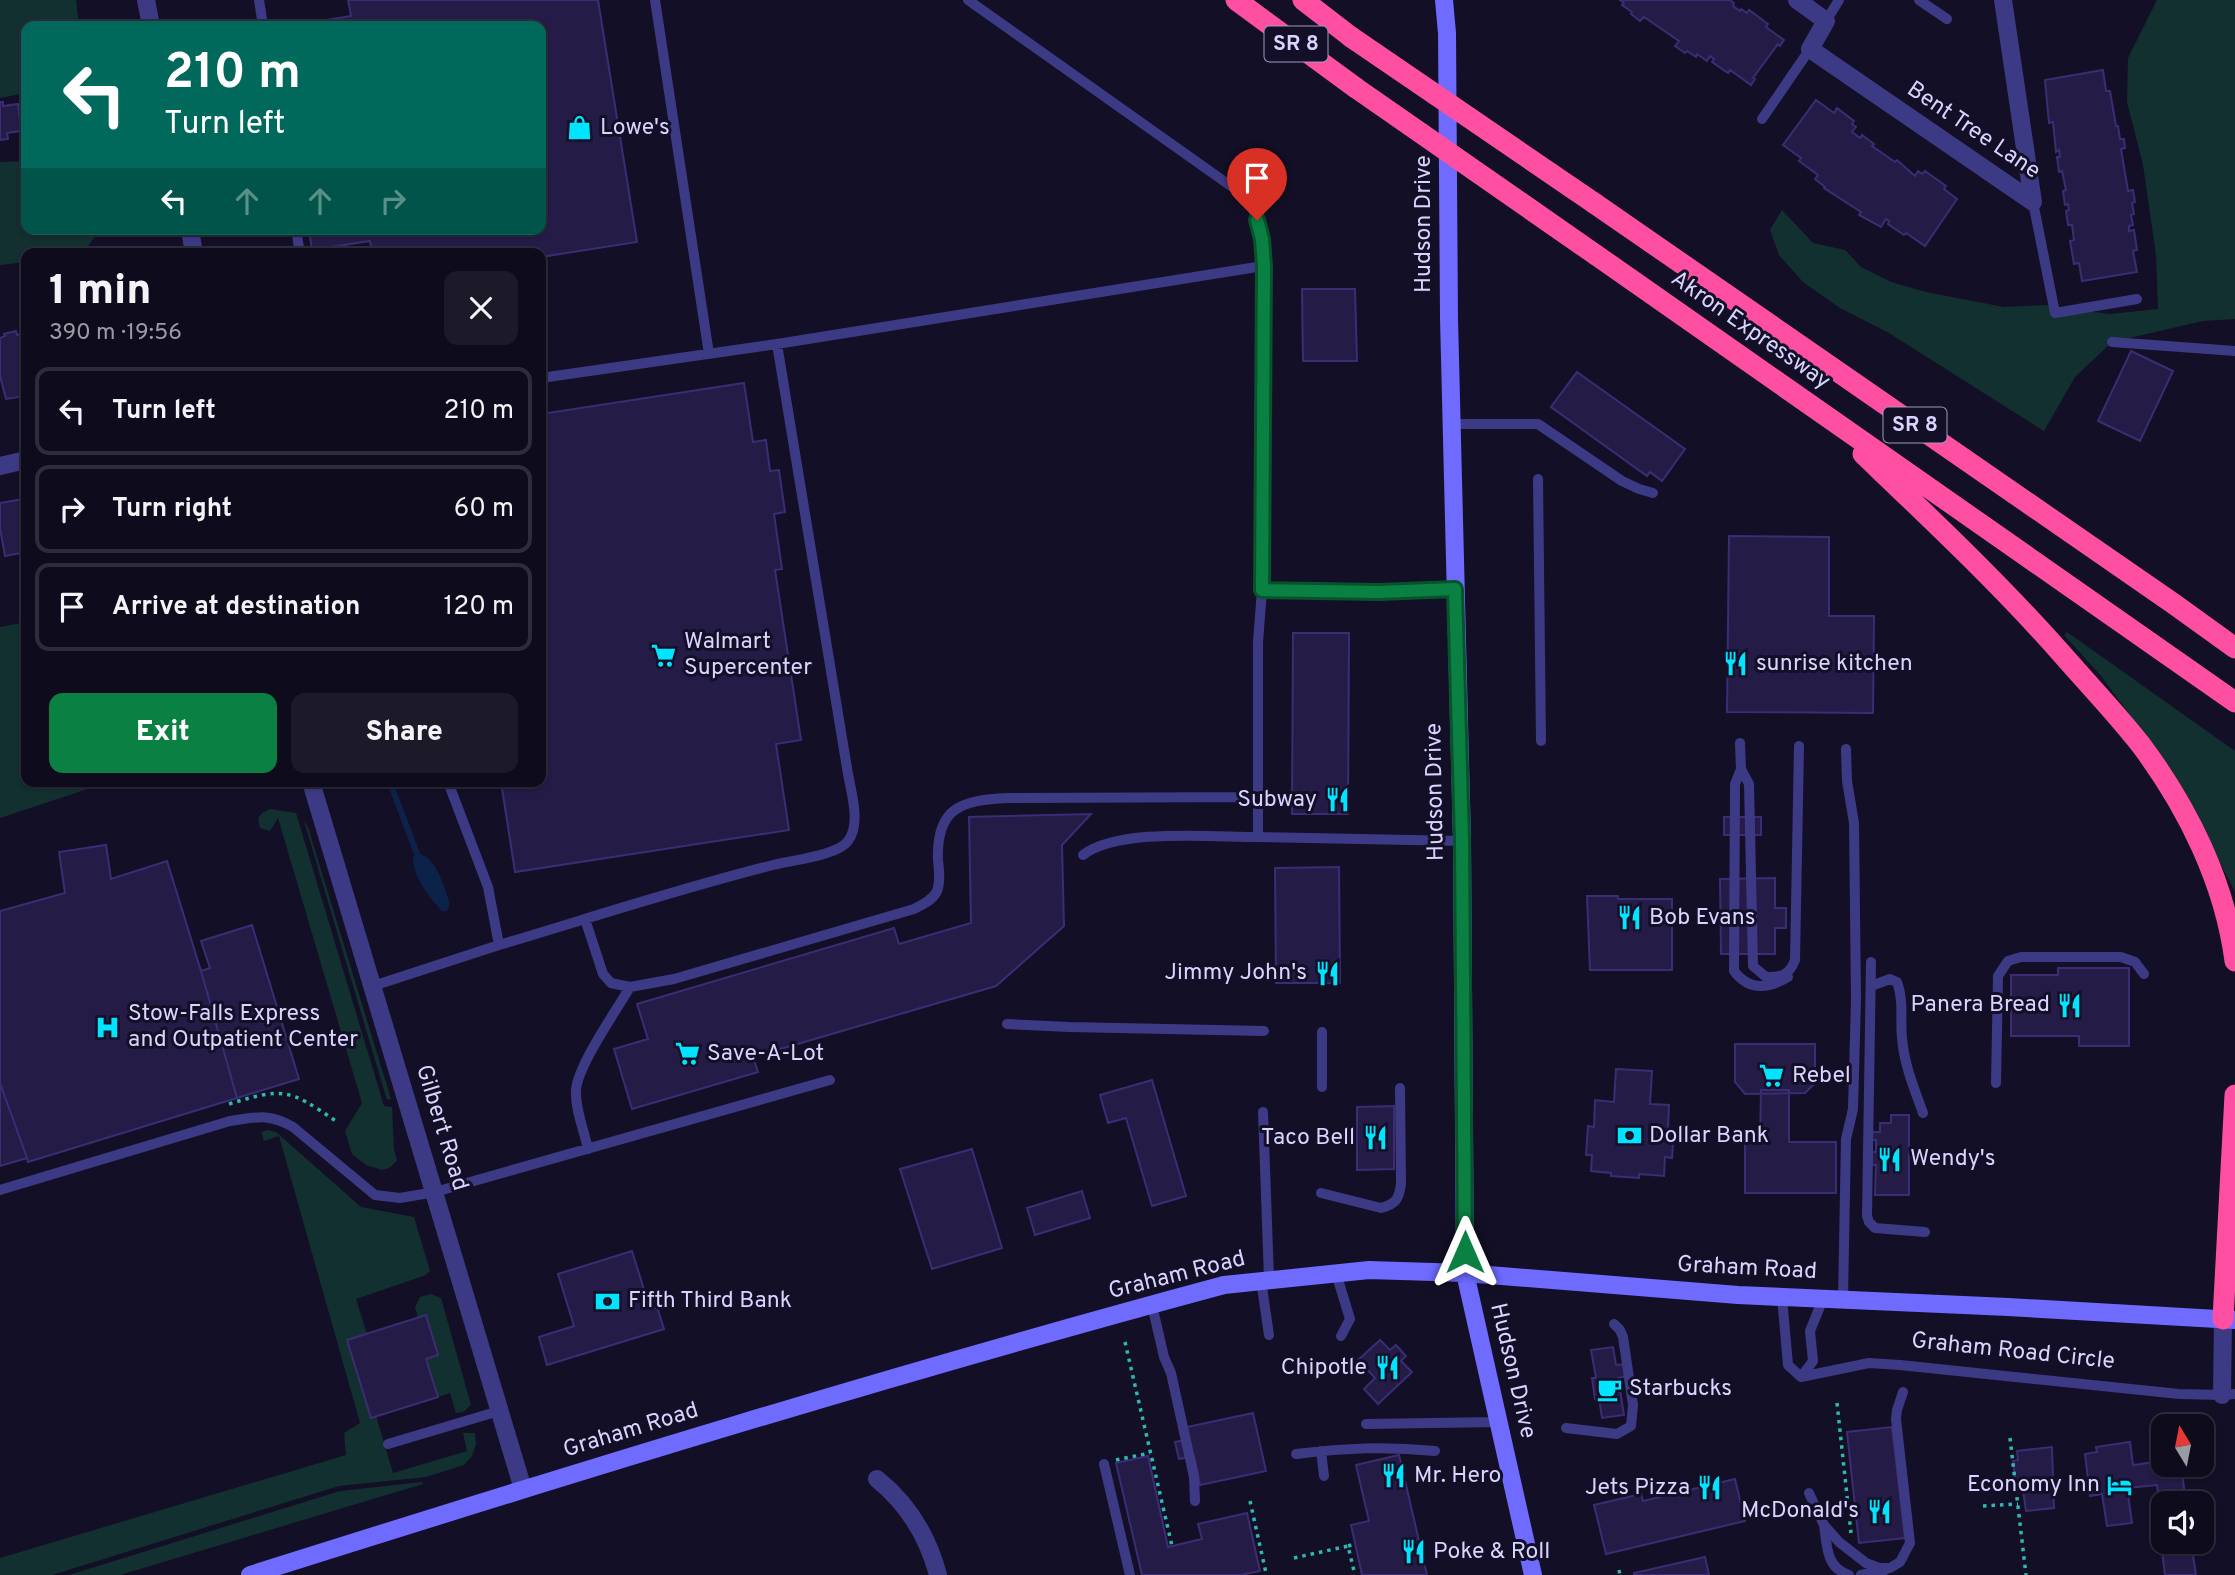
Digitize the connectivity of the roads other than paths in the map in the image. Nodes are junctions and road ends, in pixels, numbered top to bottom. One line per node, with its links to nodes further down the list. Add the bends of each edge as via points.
1 (146, 0): 13 (street)
2 (259, 0): 14 (lane)
3 (655, 0): 24 (lane)
4 (968, 0): 19 (lane, via 1235,188 1251,205 1260,227)
5 (1236, 0): 26 (highway, Akron Expressway / SR 8, bridge)
6 (1303, 0): 34 (highway, Akron Expressway / SR 8, bridge)
7 (1444, 0): 27 (main road, Hudson Drive)
8 (1797, 0): 15 (street)
9 (1839, 0): 15 (lane)
10 (1919, 0): 12 (lane)
11 (2003, 0): 18 (street, Bent Tree Lane)
12 (1947, 19)
13 (150, 21)
14 (262, 21)
15 (1826, 21): 16 (street)
16 (1810, 48): 17 (lane); 18 (street, Bent Tree Lane)
17 (1762, 119)
18 (2033, 202): 20 (lane, via 2055,313)
19 (1264, 266): 22 (lane); 33 (lane)
20 (2137, 299)
21 (2112, 342): 23 (lane)
22 (777, 344): 24 (lane); 47 (lane, via 847,768 853,831 847,843 835,851)
23 (2235, 351)
24 (709, 354): 25 (lane)
25 (546, 377)
26 (1813, 407): 35 (highway, Akron Expressway / SR 8); 49 (highway, via 2030,617 2141,745 2179,802 2207,861 2225,912)
27 (1452, 424): 31 (lane, via 1538,425 1622,481); 32 (main road, Hudson Drive)
28 (21, 461): 29 (street)
29 (0, 466)
30 (1538, 479): 36 (lane)
31 (1653, 493)
32 (1455, 589): 33 (lane); 45 (main road, Hudson Drive)
33 (1262, 590): 43 (lane)
34 (2235, 648)
35 (2235, 702)
36 (1541, 741)
37 (1740, 743): 40 (lane)
38 (1799, 746): 51 (lane)
39 (1846, 749): 76 (lane, via 1854,823 1856,999 1853,1109 1846,1139)
40 (1741, 769): 51 (lane, via 1749,784 1753,966 1766,977 1783,976); 51 (lane, via 1735,784 1734,971 1742,982 1759,987 1778,983)
41 (313, 787): 53 (street, Gilbert Road)
42 (450, 787): 48 (lane, via 488,887)
43 (1258, 797): 44 (lane); 55 (lane, via 1008,798 962,804 944,820 937,892 921,905 674,979)
44 (1258, 836): 45 (lane); 46 (lane, via 1133,838 1094,846)
45 (1462, 841): 72 (main road, Hudson Drive)
46 (1083, 855)
47 (585, 919): 48 (lane); 55 (lane, via 603,974 611,983)
48 (499, 945): 53 (lane)
49 (2235, 961)
50 (1871, 962): 54 (lane)
51 (1792, 969)
52 (2144, 974): 60 (lane, via 2135,962 2121,957 2021,957 2008,961 1998,976)
53 (373, 986): 68 (street, Gilbert Road)
54 (1871, 986): 65 (lane, via 1890,979 1897,982 1907,1069); 70 (lane, via 1867,1216 1875,1228)
55 (630, 987): 66 (lane, via 580,1072 576,1089)
56 (1007, 1024): 57 (lane)
57 (1264, 1031)
58 (1322, 1032): 61 (lane)
59 (830, 1080): 66 (lane)
60 (1996, 1083)
61 (1322, 1087)
62 (1400, 1088): 69 (lane, via 1399,1199 1381,1208)
63 (2235, 1095): 78 (highway)
64 (1263, 1112): 73 (lane)
65 (1923, 1113)
66 (589, 1149): 68 (lane)
67 (0, 1190): 68 (lane, via 230,1121 262,1116 293,1127 375,1195 400,1198)
68 (435, 1192): 85 (street, Gilbert Road)
69 (1321, 1193)
70 (1925, 1232)
71 (1336, 1273): 72 (main road, Graham Road); 73 (main road, Graham Road); 81 (lane, via 1350,1320)
72 (1465, 1273): 74 (main road, Graham Road); 86 (main road, Hudson Drive)
73 (1265, 1280): 77 (main road, Graham Road, via 1224,1285); 80 (lane)
74 (1782, 1297): 75 (main road, Graham Road); 82 (lane, via 1788,1365)
75 (1823, 1299): 76 (main road, Graham Road); 82 (lane, via 1810,1331 1813,1361)
76 (1843, 1299): 78 (main road, Graham Road)
77 (1152, 1305): 96 (main road, Graham Road); 98 (lane, via 1194,1477)
78 (2229, 1320): 84 (street, Graham Road Circle)
79 (1614, 1324): 88 (lane, via 1623,1337 1633,1405 1631,1426 1617,1434)
80 (1269, 1335)
81 (1341, 1336)
82 (1801, 1377): 84 (lane, Graham Road Circle, via 1869,1363 2179,1394)
83 (1903, 1392): 100 (lane, via 1896,1419 1910,1543 1900,1562)
84 (2228, 1394)
85 (499, 1411): 89 (lane); 96 (street, Gilbert Road)
86 (1499, 1422): 87 (lane); 104 (main road, Hudson Drive)
87 (1366, 1424)
88 (1566, 1428)
89 (388, 1444)
90 (1321, 1451): 91 (lane, via 1395,1447); 92 (lane); 94 (lane)
91 (1435, 1451)
92 (1296, 1454)
93 (1108, 1462): 103 (lane)
94 (1324, 1476)
95 (877, 1479): 102 (street, via 918,1525)
96 (523, 1489): 101 (main road, Graham Road)
97 (1810, 1493): 99 (lane)
98 (1195, 1501)
99 (1824, 1525): 100 (lane, via 1866,1563); 105 (lane, via 1830,1562)
100 (1890, 1568): 106 (lane)
101 (250, 1575)
102 (938, 1575)
103 (1130, 1575)
104 (1533, 1575)
105 (1849, 1575)
106 (1861, 1575)

